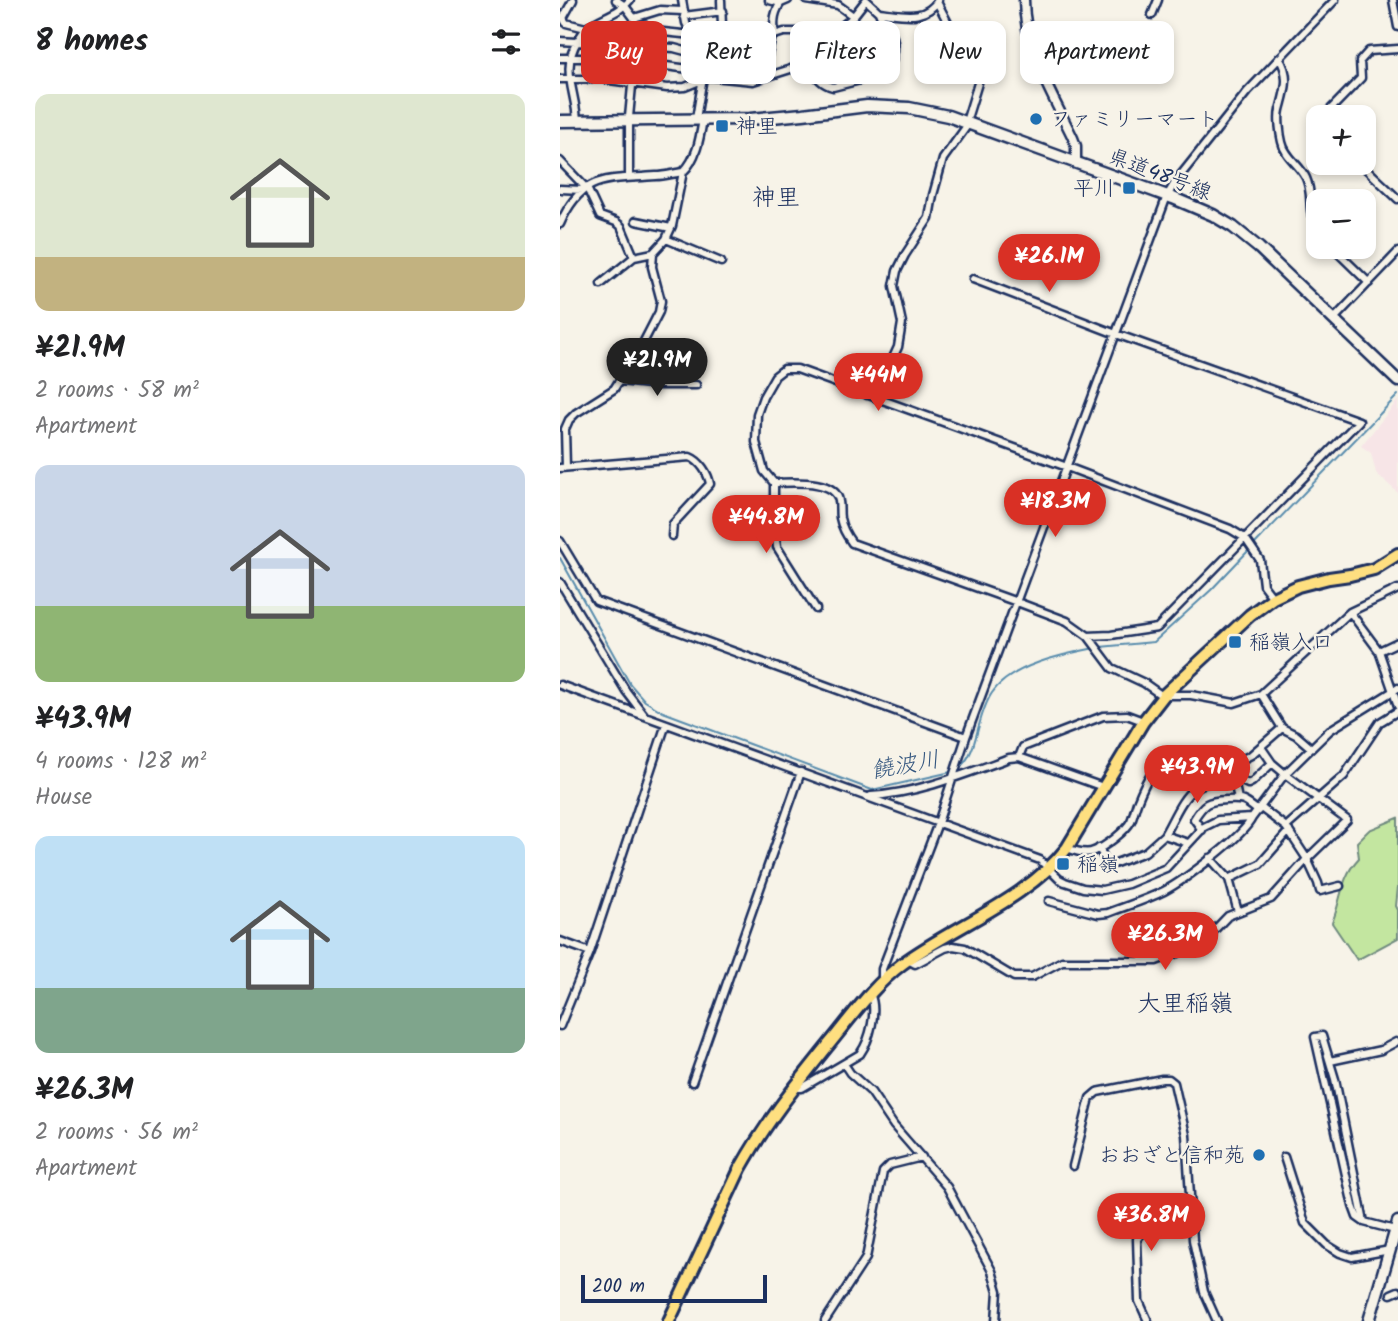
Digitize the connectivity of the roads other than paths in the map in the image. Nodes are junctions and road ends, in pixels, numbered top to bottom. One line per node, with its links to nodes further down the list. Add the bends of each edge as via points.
1 (573, 0): 27 (street, via 563,18)
2 (616, 0): 15 (street)
3 (682, 0): 18 (street)
4 (721, 0): 16 (street)
5 (769, 0): 12 (street)
6 (806, 0): 14 (street)
7 (866, 0): 17 (street); 20 (street)
8 (1024, 0): 53 (street, via 1028,36 1073,138)
9 (1158, 0): 19 (street)
10 (1335, 0): 38 (street)
11 (1392, 0): 28 (street)
12 (784, 1): 26 (street)
13 (937, 1): 17 (street, via 923,15); 51 (street, via 957,40 981,62)
14 (837, 2): 20 (street)
15 (628, 3): 21 (street); 22 (street)
16 (723, 12): 18 (street); 25 (street)
17 (879, 12): 39 (street, via 893,38 893,62 884,74 833,86 825,85 811,68)
18 (684, 13): 21 (street, via 660,10); 24 (street)
19 (1152, 15)
20 (853, 16): 29 (street, via 829,36 804,32)
21 (634, 18): 23 (street)
22 (598, 21)
23 (635, 21)
24 (687, 21)
25 (722, 21)
26 (774, 21)
27 (581, 26)
28 (1398, 27)
29 (776, 35)
30 (581, 36): 32 (street)
31 (560, 41): 32 (street)
32 (577, 41): 33 (street); 35 (street)
33 (581, 41)
34 (1398, 49): 46 (street, via 1369,51 1360,61 1361,78)
35 (569, 57): 36 (street); 37 (street); 41 (street)
36 (581, 57)
37 (560, 58)
38 (1279, 58): 59 (street, via 1286,84 1279,113 1282,143 1308,181); 60 (street, via 1230,112)
39 (776, 74)
40 (560, 79): 41 (street)
41 (568, 79): 42 (street); 49 (street)
42 (581, 79)
43 (632, 84): 44 (street, via 667,88); 50 (street)
44 (690, 84)
45 (702, 84): 47 (street)
46 (1335, 105)
47 (699, 119): 50 (main road, 県道48号線); 51 (main road, 県道48号線, via 882,106 921,109); 54 (street, via 694,156)
48 (560, 121): 49 (main road, 県道48号線)
49 (577, 121): 50 (main road, 県道48号線)
50 (629, 121): 56 (street)
51 (968, 122): 53 (main road, 県道48号線); 79 (street, via 943,159 929,218 897,271 894,286 902,323 898,347)
52 (560, 161): 58 (street)
53 (1076, 162): 60 (main road, 県道48号線)
54 (683, 172): 56 (street); 64 (street)
55 (1373, 175): 61 (street)
56 (629, 177): 58 (street)
57 (560, 189): 58 (street)
58 (585, 189): 63 (street); 68 (street, via 600,216 621,226)
59 (1309, 189)
60 (1167, 196): 74 (main road, 県道48号線, via 1233,227); 75 (street)
61 (1398, 199)
62 (636, 221): 64 (street)
63 (560, 224)
64 (671, 228): 65 (street)
65 (666, 239): 66 (street); 70 (street)
66 (653, 253): 68 (street); 76 (street, via 659,312)
67 (1398, 253): 72 (street)
68 (634, 257): 73 (street)
69 (1344, 259): 72 (street)
70 (721, 262)
71 (972, 279): 75 (street)
72 (1368, 283): 74 (street)
73 (601, 284)
74 (1334, 320): 77 (main road, 県道48号線)
75 (1116, 334): 81 (street); 84 (street, via 1359,421)
76 (620, 381): 78 (street); 80 (street, via 569,420)
77 (1398, 381)
78 (696, 385)
79 (867, 395): 81 (street); 82 (street, via 797,369 784,369 775,376 757,414 756,442 764,471)
80 (563, 467): 83 (street, via 695,459 710,484 673,524)
81 (1067, 467): 84 (street); 90 (street)
82 (774, 483): 90 (street, via 817,484 831,489 839,499 840,518 852,543); 91 (street, via 777,547)
83 (672, 536)
84 (1245, 538): 89 (street, via 1260,560 1263,584); 93 (street, via 1157,628)
85 (560, 541): 105 (street, via 596,601)
86 (1398, 554): 89 (main road, via 1374,569 1298,586)
87 (560, 582): 101 (street)
88 (1397, 591): 92 (street)
89 (1273, 598): 99 (main road)
90 (1017, 602): 93 (street, via 1067,621); 105 (street)
91 (816, 609)
92 (1350, 612): 95 (street); 98 (street)
93 (1088, 636): 99 (street, via 1112,668)
94 (1398, 642): 95 (street)
95 (1379, 651): 97 (street)
96 (560, 685): 101 (street)
97 (1395, 689): 100 (street); 107 (street, via 1330,730)
98 (1261, 694): 99 (street, via 1234,704); 104 (street)
99 (1164, 695): 102 (main road)
100 (1398, 708): 118 (street, via 1380,722 1344,776)
101 (646, 717): 103 (street)
102 (1143, 722): 108 (street, via 1127,715 1103,716 1023,747); 115 (main road)
103 (666, 723): 111 (street); 136 (street)
104 (1282, 728): 106 (street); 107 (street)
105 (967, 737): 114 (street)
106 (1261, 747): 109 (street); 110 (street)
107 (1311, 748): 112 (street)
108 (1019, 757): 114 (street); 115 (street)
109 (1235, 763): 113 (street); 127 (street, via 1201,765 1168,754 1147,780 1124,831)
110 (1272, 763): 112 (street); 113 (street, via 1248,784)
111 (801, 772): 116 (street); 144 (street)
112 (1285, 774): 118 (street); 119 (street)
113 (1235, 776): 117 (street); 124 (street, via 1197,787 1187,795)
114 (953, 779): 116 (street); 121 (street)
115 (1103, 787): 126 (main road)
116 (866, 796): 121 (street)
117 (1238, 799): 119 (street); 123 (street, via 1214,800 1203,806 1194,819)
118 (1320, 799): 122 (street); 129 (street, via 1347,820)
119 (1259, 809): 120 (street); 122 (street)
120 (1252, 818): 123 (street, via 1218,820); 128 (street)
121 (938, 823): 130 (street, via 1040,860); 138 (street, via 882,970)
122 (1287, 829): 129 (street); 131 (street, via 1260,863)
123 (1202, 830): 125 (street)
124 (1164, 835): 125 (street); 127 (street, via 1145,852 1108,866)
125 (1188, 843): 130 (street, via 1166,868 1102,890 1065,883)
126 (1068, 848): 127 (street, via 1087,853); 130 (main road)
127 (1100, 848)
128 (1210, 858): 131 (street); 133 (street, via 1163,891 1108,914)
129 (1307, 859): 132 (street, via 1320,891); 134 (street, via 1271,899)
130 (1049, 869): 137 (main road, via 996,908)
131 (1229, 878): 134 (street)
132 (1340, 886)
133 (1049, 901)
134 (1238, 912): 137 (street, via 1228,916 1201,944 1156,961 1062,961 1032,977 1014,977 960,946 945,948 915,964)
135 (560, 941): 136 (street)
136 (590, 952): 140 (street)
137 (908, 960): 138 (main road)
138 (882, 981): 139 (main road)
139 (870, 994): 143 (street, via 869,1040 860,1054); 145 (main road)
140 (560, 1026)
141 (1396, 1042): 142 (street)
142 (1329, 1062): 150 (street); 150 (street, via 1322,1036 1315,1037 1351,1201)
143 (844, 1064): 145 (street, via 802,1088); 146 (street)
144 (692, 1082)
145 (793, 1088): 153 (main road, via 740,1168)
146 (922, 1157): 154 (street, via 890,1165 883,1172 866,1258); 155 (street, via 947,1187 992,1270 998,1291)
147 (1284, 1157): 152 (street, via 1305,1223 1327,1245 1352,1257)
148 (1073, 1166): 149 (street, via 1090,1098 1097,1092 1169,1079 1174,1083 1185,1135)
149 (1191, 1211): 156 (street, via 1151,1209 1148,1226 1137,1240 1139,1301); 157 (street, via 1204,1292)
150 (1364, 1222): 151 (street)
151 (1397, 1226): 152 (main road)
152 (1390, 1250): 158 (main road)
153 (669, 1321)
154 (825, 1321)
155 (996, 1321)
156 (1148, 1321)
157 (1217, 1321)
158 (1369, 1321)

